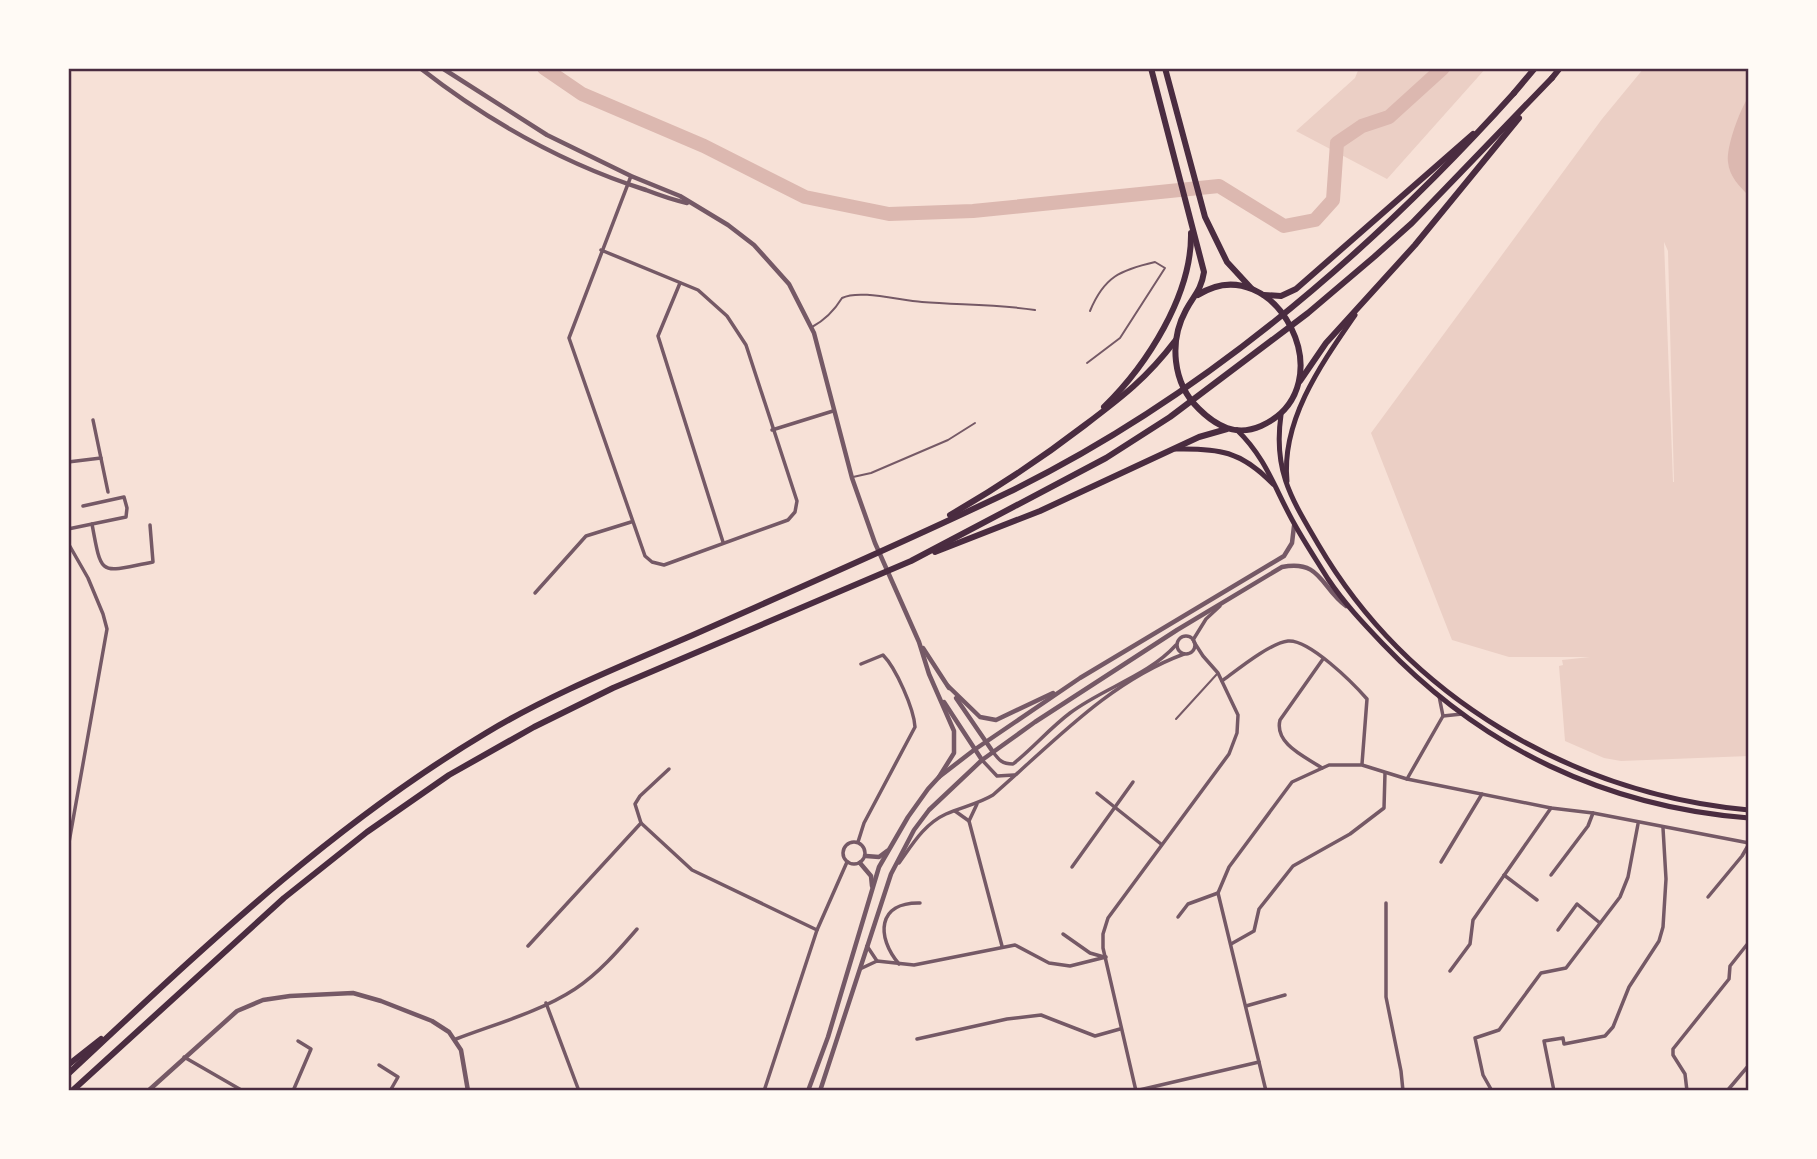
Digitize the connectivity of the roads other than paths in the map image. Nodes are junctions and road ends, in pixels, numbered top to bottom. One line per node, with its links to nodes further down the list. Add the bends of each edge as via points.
1 (420, 68): 10 (street, via 536,145)
2 (442, 68): 9 (street, via 537,129)
3 (1151, 68): 12 (main road)
4 (1165, 68): 15 (main road, via 1205,217 1227,262)
5 (1535, 68): 8 (main road)
6 (1560, 68): 7 (main road)
7 (1552, 78): 18 (main road); 49 (main road, via 1412,223 1308,313 1106,458)
8 (1514, 93): 17 (main road, via 1316,273 1281,296); 46 (main road, via 1453,161 1297,305 1111,435 1013,490)
9 (631, 176): 10 (street); 11 (street)
10 (627, 184): 11 (street); 13 (street)
11 (691, 204): 21 (street, via 754,244 789,284)
12 (1191, 220): 16 (main road, via 1204,272); 28 (main road, via 1184,280 1154,345 1125,385)
13 (601, 250): 14 (street); 41 (street, via 569,338)
14 (680, 283): 31 (street, via 698,290 727,316 746,345); 47 (street, via 658,337)
15 (1252, 289): 16 (main road, via 1213,287); 17 (main road)
16 (1198, 295): 22 (main road, via 1185,311)
17 (1264, 295): 24 (main road, via 1293,329 1300,356)
18 (1362, 304): 24 (main road, via 1326,343); 38 (main road, via 1325,359 1294,424 1287,454)
19 (1035, 310): 21 (lane, via 853,295 842,298)
20 (1090, 311): 23 (lane, via 1101,287 1129,268 1155,262 1165,268 1120,338)
21 (812, 327): 25 (street)
22 (1176, 340): 28 (main road, via 1143,380); 30 (main road, via 1178,373 1187,394)
23 (1087, 363)
24 (1299, 382): 26 (main road)
25 (833, 411): 31 (street); 36 (street)
26 (1281, 415): 32 (main road, via 1256,428); 38 (main road, via 1279,458)
27 (93, 420): 34 (street)
28 (1089, 422): 46 (main road, via 1041,459)
29 (975, 423): 36 (lane, via 948,440)
30 (1227, 429): 32 (main road); 33 (main road)
31 (772, 430): 47 (street, via 797,501 795,512 788,520)
32 (1237, 430): 37 (main road, via 1252,444)
33 (1175, 449): 37 (main road, via 1229,453 1255,465); 49 (main road, via 1040,511)
34 (102, 458): 35 (street); 39 (street)
35 (68, 462)
36 (852, 478): 54 (street, via 874,543)
37 (1277, 488): 44 (main road)
38 (1288, 491): 86 (main road, via 1328,560 1382,631 1458,699 1502,730 1584,772 1627,786)
39 (108, 492)
40 (83, 506): 42 (street, via 124,497 126,517)
41 (632, 522): 47 (street, via 645,556 664,565); 50 (street, via 586,536)
42 (92, 524): 43 (street, via 99,560 111,570 153,562); 45 (street)
43 (150, 525)
44 (1295, 525): 52 (main road); 63 (street, via 1284,556)
45 (68, 529)
46 (912, 537): 132 (main road, via 536,706 488,732 318,850)
47 (723, 542)
48 (68, 545): 97 (street, via 88,578 107,629)
49 (911, 561): 143 (main road, via 612,688 449,775 284,898)
50 (535, 593)
51 (1226, 601): 52 (street, via 1282,567 1294,565 1313,570); 53 (street, via 1206,619); 71 (street, via 1076,694)
52 (1350, 608): 65 (main road)
53 (1194, 641): 55 (street, via 1183,636); 56 (street, via 1194,648); 57 (street)
54 (919, 642): 62 (street); 64 (street)
55 (1176, 645): 56 (street); 71 (street, via 1072,712 1013,764 1000,761)
56 (1186, 654): 57 (street); 77 (street, via 1083,712)
57 (1203, 656): 60 (street)
58 (1322, 659): 61 (street, via 1303,644 1287,641 1259,654); 73 (street, via 1367,699); 74 (street, via 1279,726 1287,744)
59 (861, 664): 94 (street, via 883,655 890,662 915,727)
60 (1218, 673): 61 (street); 68 (lane)
61 (1222, 681): 95 (street, via 1238,715 1237,733 1229,754)
62 (948, 686): 63 (street, via 980,717 996,720); 69 (street)
63 (1063, 688): 69 (street)
64 (938, 692): 70 (street); 78 (street, via 956,743)
65 (1439, 696): 66 (main road); 67 (street)
66 (1463, 713): 67 (street); 89 (main road, via 1534,760 1582,781 1648,803)
67 (1443, 716): 79 (street)
68 (1176, 719)
69 (986, 741): 70 (street); 71 (street)
70 (974, 750): 72 (street); 78 (street)
71 (993, 752): 72 (street)
72 (982, 760): 77 (street, via 997,776); 104 (street, via 929,810)
73 (1362, 765): 74 (street); 76 (street)
74 (1322, 768): 108 (street, via 1292,782 1229,867)
75 (669, 769): 91 (street, via 635,804)
76 (1385, 773): 79 (street); 120 (street, via 1384,808 1350,834 1293,866 1259,909 1254,931)
77 (1016, 775): 83 (street)
78 (939, 777): 98 (street)
79 (1407, 779): 82 (street)
80 (1133, 782): 84 (street)
81 (1097, 793): 84 (street)
82 (1482, 794): 85 (street); 101 (street)
83 (977, 804): 87 (street); 90 (street)
84 (1115, 807): 95 (street); 103 (street)
85 (1551, 808): 88 (street); 105 (street)
86 (1749, 810)
87 (956, 811): 90 (street); 104 (street, via 920,833)
88 (1593, 814): 92 (street); 106 (street)
89 (1749, 818)
90 (969, 821): 123 (street)
91 (641, 823): 116 (street, via 692,870); 122 (street)
92 (1638, 824): 93 (street); 114 (street, via 1625,888)
93 (1663, 828): 96 (street); 157 (street, via 1666,879 1660,941 1629,987 1605,1036 1564,1044 1563,1038 1544,1041)
94 (858, 842): 99 (street); 100 (street, via 845,847)
95 (1161, 844): 124 (street, via 1108,918 1103,934)
96 (1749, 844): 109 (street)
97 (68, 848)
98 (888, 850): 99 (street, via 879,857); 107 (street)
99 (866, 856): 102 (street)
100 (847, 862): 102 (street); 116 (street)
101 (1441, 862)
102 (860, 863): 107 (street, via 871,876)
103 (1072, 867)
104 (891, 874): 121 (street)
105 (1504, 875): 110 (street); 128 (street, via 1473,920 1470,944)
106 (1551, 875)
107 (872, 889): 151 (street)
108 (1218, 893): 113 (street, via 1188,904); 120 (street)
109 (1708, 897)
110 (1537, 900)
111 (920, 903): 126 (street, via 898,907 883,927 887,947)
112 (1386, 903): 155 (street, via 1386,997)
113 (1178, 917)
114 (1600, 923): 117 (street, via 1577,904); 156 (street, via 1566,968 1541,973 1499,1030 1475,1038 1483,1075)
115 (637, 929): 130 (street, via 601,968)
116 (817, 930): 150 (street)
117 (1559, 930)
118 (1063, 934): 124 (street, via 1090,953)
119 (1749, 942): 158 (street, via 1730,966 1729,979 1673,1049)
120 (1231, 944): 131 (street)
121 (866, 945): 125 (street); 127 (street)
122 (528, 946)
123 (1002, 946): 124 (street, via 1014,945 1049,962 1070,966); 126 (street, via 914,965)
124 (1106, 957): 133 (street)
125 (877, 961): 126 (street); 127 (street)
126 (899, 964)
127 (860, 969): 152 (street)
128 (1450, 971)
129 (1285, 995): 131 (street)
130 (546, 1003): 134 (street); 149 (street)
131 (1246, 1006): 138 (street)
132 (117, 1028): 139 (main road); 142 (main road)
133 (1120, 1029): 135 (street, via 1095,1036 1041,1015); 153 (street)
134 (456, 1039): 137 (street, via 432,1021 364,995 290,996 263,1000 237,1011); 148 (street)
135 (917, 1039)
136 (298, 1041): 146 (street, via 311,1049)
137 (184, 1057): 144 (street); 145 (street)
138 (1259, 1062): 153 (street); 154 (street)
139 (68, 1065)
140 (379, 1065): 147 (street, via 398,1077)
141 (1749, 1065): 159 (street)
142 (68, 1074)
143 (72, 1091)
144 (148, 1091)
145 (243, 1091)
146 (293, 1091)
147 (390, 1091)
148 (468, 1091)
149 (579, 1091)
150 (764, 1091)
151 (808, 1091)
152 (820, 1091)
153 (1135, 1091)
154 (1266, 1091)
155 (1403, 1091)
156 (1492, 1091)
157 (1554, 1091)
158 (1687, 1091)
159 (1727, 1091)

